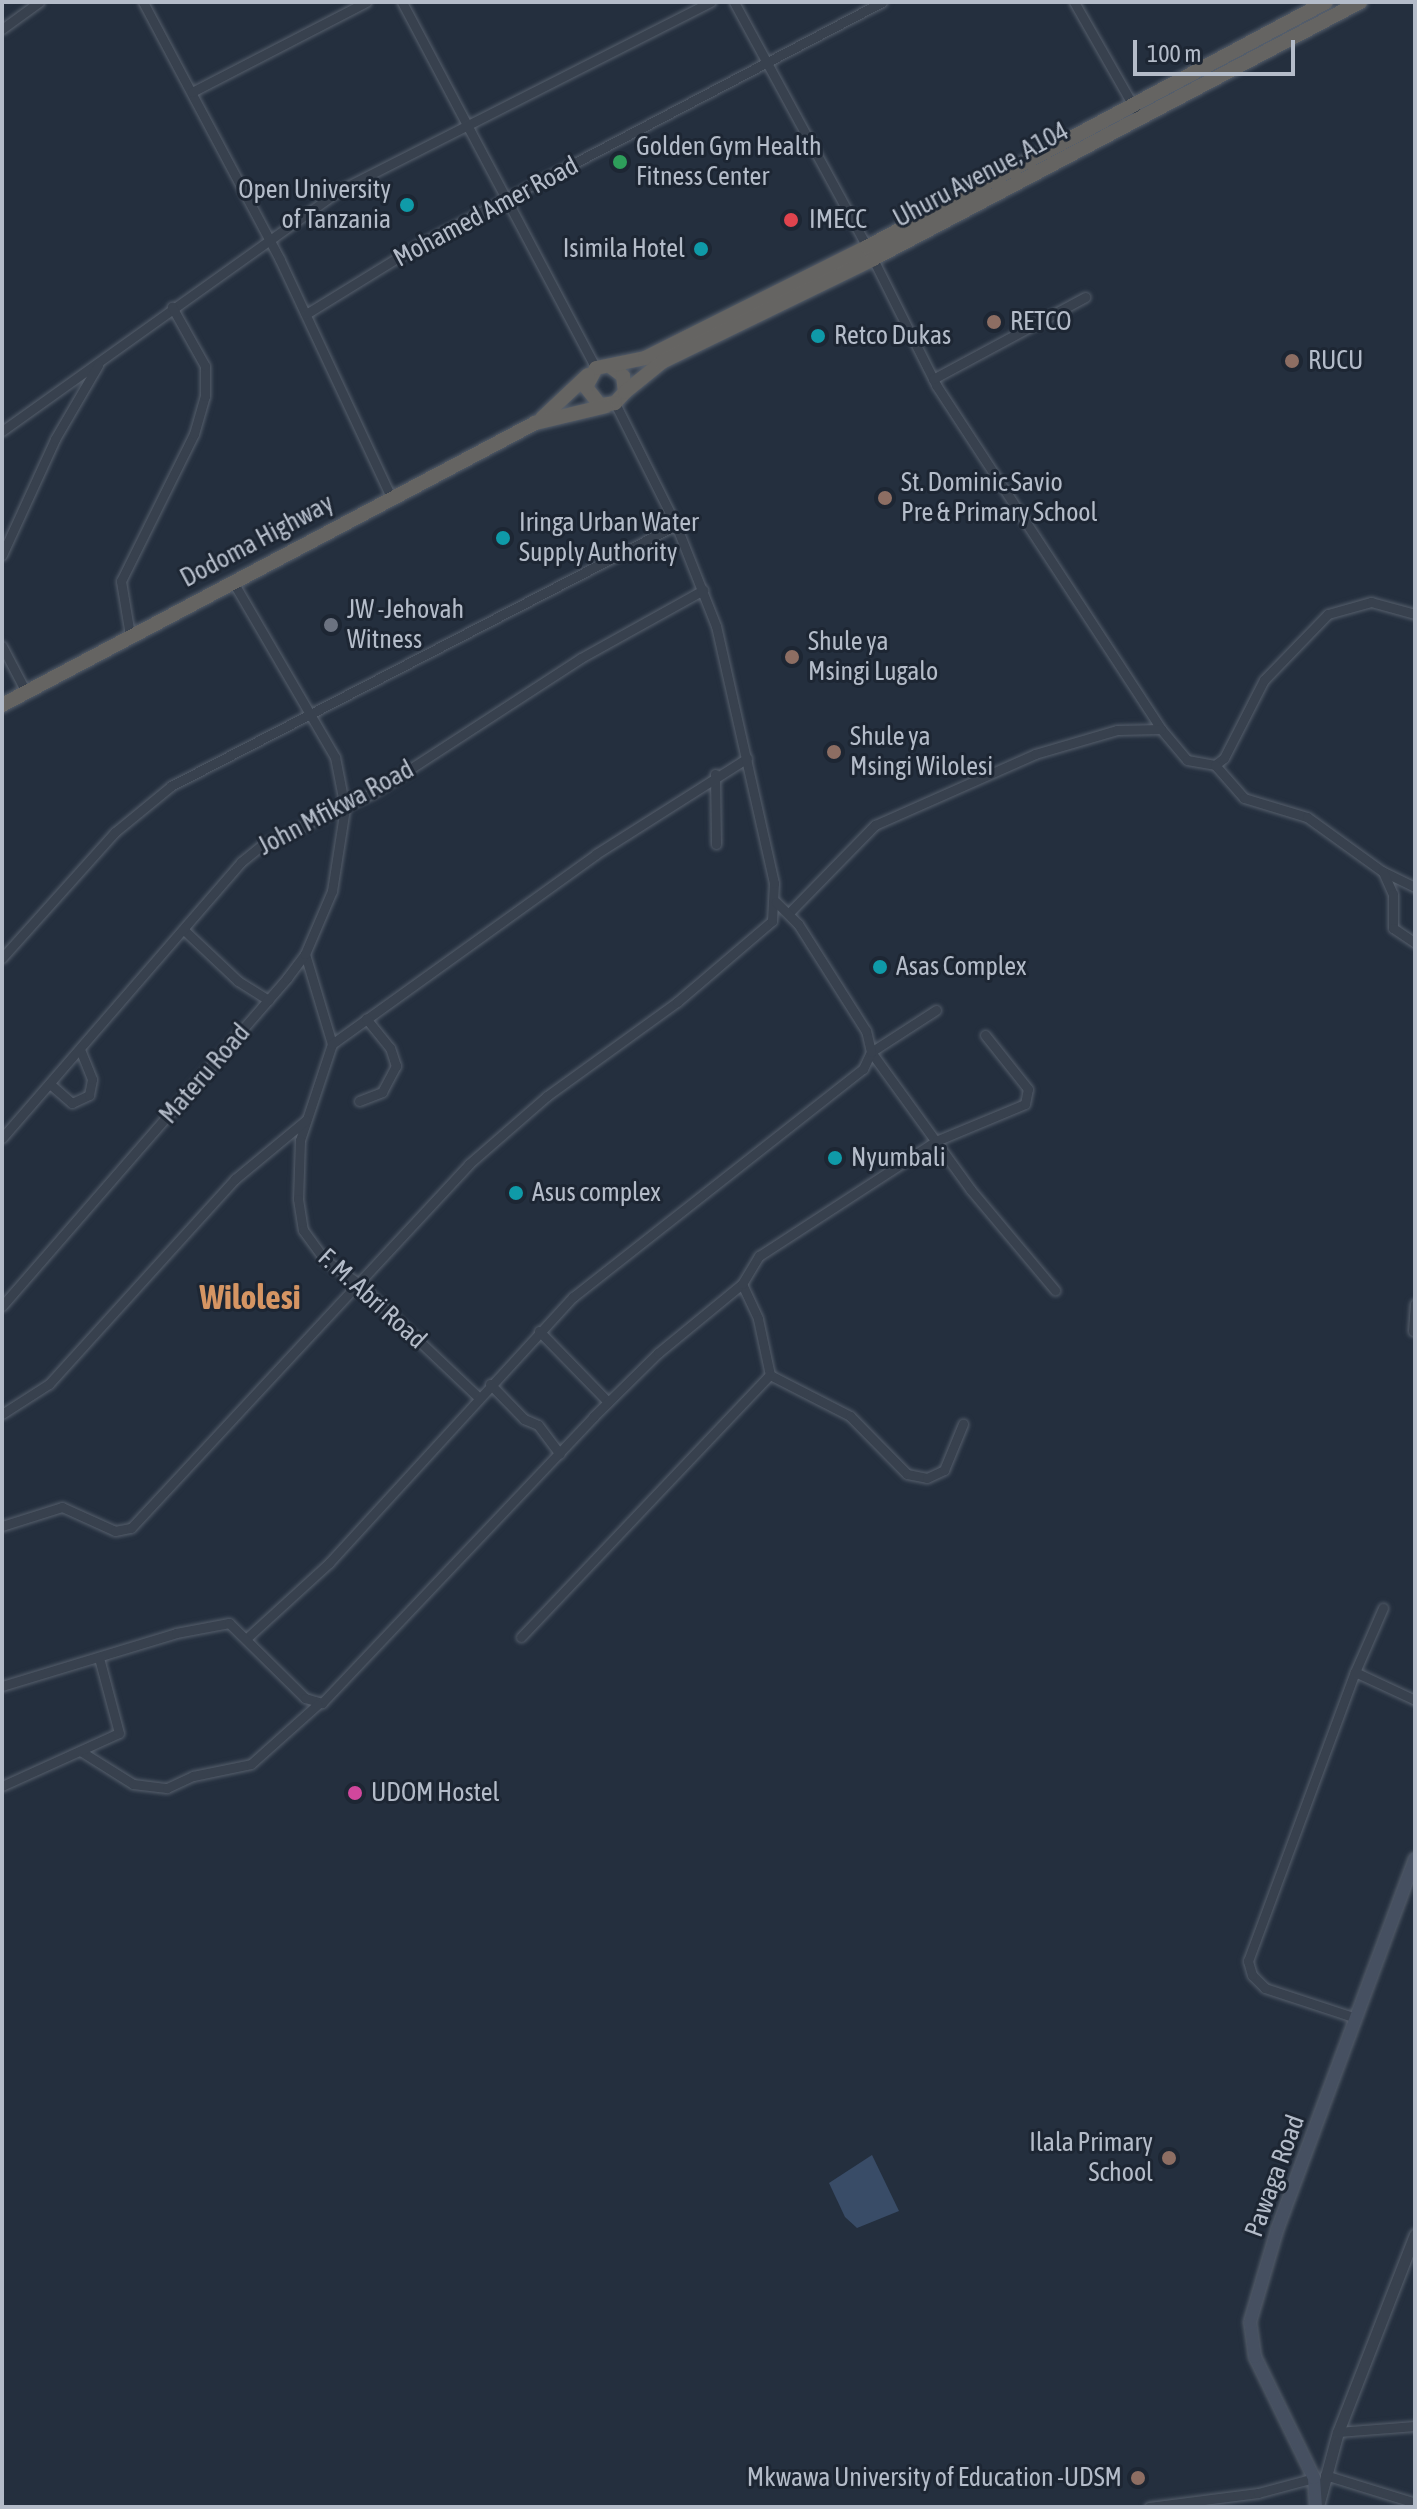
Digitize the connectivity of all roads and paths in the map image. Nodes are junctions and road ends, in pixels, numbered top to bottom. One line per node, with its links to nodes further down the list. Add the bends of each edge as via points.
1 (39, 2): 11 (street)
2 (143, 2): 13 (street)
3 (366, 2): 13 (street)
4 (402, 2): 16 (street)
5 (711, 2): 16 (street)
6 (734, 2): 12 (street)
7 (882, 2): 12 (street, Mohamed Amer Road)
8 (1074, 2): 14 (street)
9 (1326, 2): 14 (highway, Uhuru Avenue, A104)
10 (1360, 2): 15 (highway, Uhuru Avenue, A104)
11 (2, 29)
12 (765, 62): 17 (street, Mohamed Amer Road); 19 (street)
13 (192, 92): 18 (street)
14 (1131, 102): 15 (street); 19 (highway, Uhuru Avenue, A104)
15 (1140, 119): 19 (highway, Uhuru Avenue, A104)
16 (465, 125): 17 (street); 18 (street, via 338,191)
17 (504, 203): 22 (street, Mohamed Amer Road, via 418,245); 24 (street)
18 (270, 241): 21 (street); 22 (street)
19 (870, 253): 24 (highway, Uhuru Avenue, A104, via 645,358); 25 (street); 26 (highway, Uhuru Avenue, A104, via 662,362)
20 (1085, 297): 25 (street)
21 (172, 307): 23 (street); 35 (street, via 205,366 205,396 194,434 121,581)
22 (306, 314): 29 (street)
23 (100, 361): 28 (street); 31 (street, via 55,439)
24 (599, 369): 26 (highway, via 623,376); 26 (highway, via 588,395); 27 (highway)
25 (933, 379): 40 (street)
26 (616, 400): 27 (highway); 30 (street)
27 (535, 423): 29 (highway, Dodoma Highway)
28 (2, 431)
29 (391, 497): 32 (highway, Dodoma Highway)
30 (676, 525): 33 (street); 39 (street)
31 (2, 555)
32 (233, 582): 35 (highway, Dodoma Highway); 39 (street)
33 (703, 590): 41 (street); 44 (street, John Mfikwa Road, via 594,650)
34 (1415, 614): 42 (street, via 1371,602 1328,614 1312,625 1264,680 1233,748)
35 (130, 635): 37 (highway, Dodoma Highway)
36 (2, 646): 37 (street)
37 (26, 692): 38 (highway, Dodoma Highway)
38 (2, 705)
39 (311, 715): 44 (street, via 335,757); 53 (street, via 171,786 141,807)
40 (1161, 729): 42 (street, via 1187,760); 49 (street, via 1117,730 1035,754 875,825)
41 (747, 758): 43 (street); 48 (street)
42 (1215, 765): 46 (street, via 1244,798 1307,817)
43 (715, 774): 45 (street); 56 (street)
44 (345, 808): 50 (street, John Mfikwa Road, via 262,845); 52 (street, Materu Road, via 332,891)
45 (716, 844)
46 (1382, 871): 47 (street); 51 (street, via 1393,894 1393,928)
47 (1415, 887)
48 (776, 902): 49 (street); 66 (street, via 766,929 528,1112 469,1164)
49 (789, 913): 60 (street, via 851,1004)
50 (184, 930): 54 (street, via 238,981); 59 (street, John Mfikwa Road)
51 (1415, 943)
52 (305, 954): 54 (street, Materu Road); 58 (street)
53 (2, 958)
54 (269, 1000): 70 (street, Materu Road)
55 (936, 1010): 60 (street)
56 (366, 1018): 58 (street); 62 (street, via 390,1048 396,1066 382,1092)
57 (985, 1035): 65 (street, via 1030,1097 1016,1111)
58 (332, 1044): 63 (street, F. M. Abri Road)
59 (80, 1049): 61 (street, John Mfikwa Road); 61 (street, via 92,1079 89,1095 76,1105)
60 (871, 1052): 65 (street); 71 (street, via 863,1069 631,1246)
61 (50, 1084): 64 (street, John Mfikwa Road)
62 (359, 1101)
63 (306, 1120): 66 (street, F. M. Abri Road, via 298,1165 303,1230 316,1252); 77 (street, via 235,1179 49,1384)
64 (2, 1138)
65 (936, 1141): 67 (street, via 759,1256); 68 (street)
66 (358, 1283): 75 (street, F. M. Abri Road); 80 (street, via 131,1528 115,1531 62,1507)
67 (742, 1284): 73 (street, via 758,1319); 76 (street)
68 (1055, 1290)
69 (1415, 1304): 72 (street)
70 (2, 1306)
71 (539, 1331): 74 (street); 76 (street)
72 (1413, 1331)
73 (770, 1375): 78 (street, via 850,1416 896,1467 917,1478 937,1474 950,1462); 83 (street)
74 (490, 1384): 75 (street); 79 (street, via 524,1419 538,1425)
75 (478, 1397): 82 (street, via 329,1563)
76 (608, 1402): 79 (street)
77 (2, 1414)
78 (963, 1424)
79 (560, 1454): 88 (street)
80 (2, 1526)
81 (1383, 1608): 85 (street)
82 (248, 1637): 84 (street, via 220,1623); 88 (street)
83 (521, 1637)
84 (99, 1658): 86 (street); 89 (street, via 119,1733)
85 (1355, 1672): 87 (street); 92 (street, via 1248,1961 1265,1988)
86 (2, 1686)
87 (1415, 1700)
88 (317, 1705): 89 (street, via 251,1764 193,1776 167,1788 133,1784)
89 (82, 1752): 90 (street)
90 (2, 1786)
91 (1414, 1866): 92 (main road, Pawaga Road)
92 (1356, 2018): 96 (main road, Pawaga Road, via 1277,2230 1250,2322 1255,2357)
93 (1415, 2235): 95 (street)
94 (1415, 2426): 95 (street)
95 (1338, 2432): 96 (street)
96 (1320, 2476): 97 (street); 98 (street, via 1258,2493); 99 (main road, Pawaga Road)
97 (1411, 2502)
98 (1149, 2507)
99 (1317, 2507)

